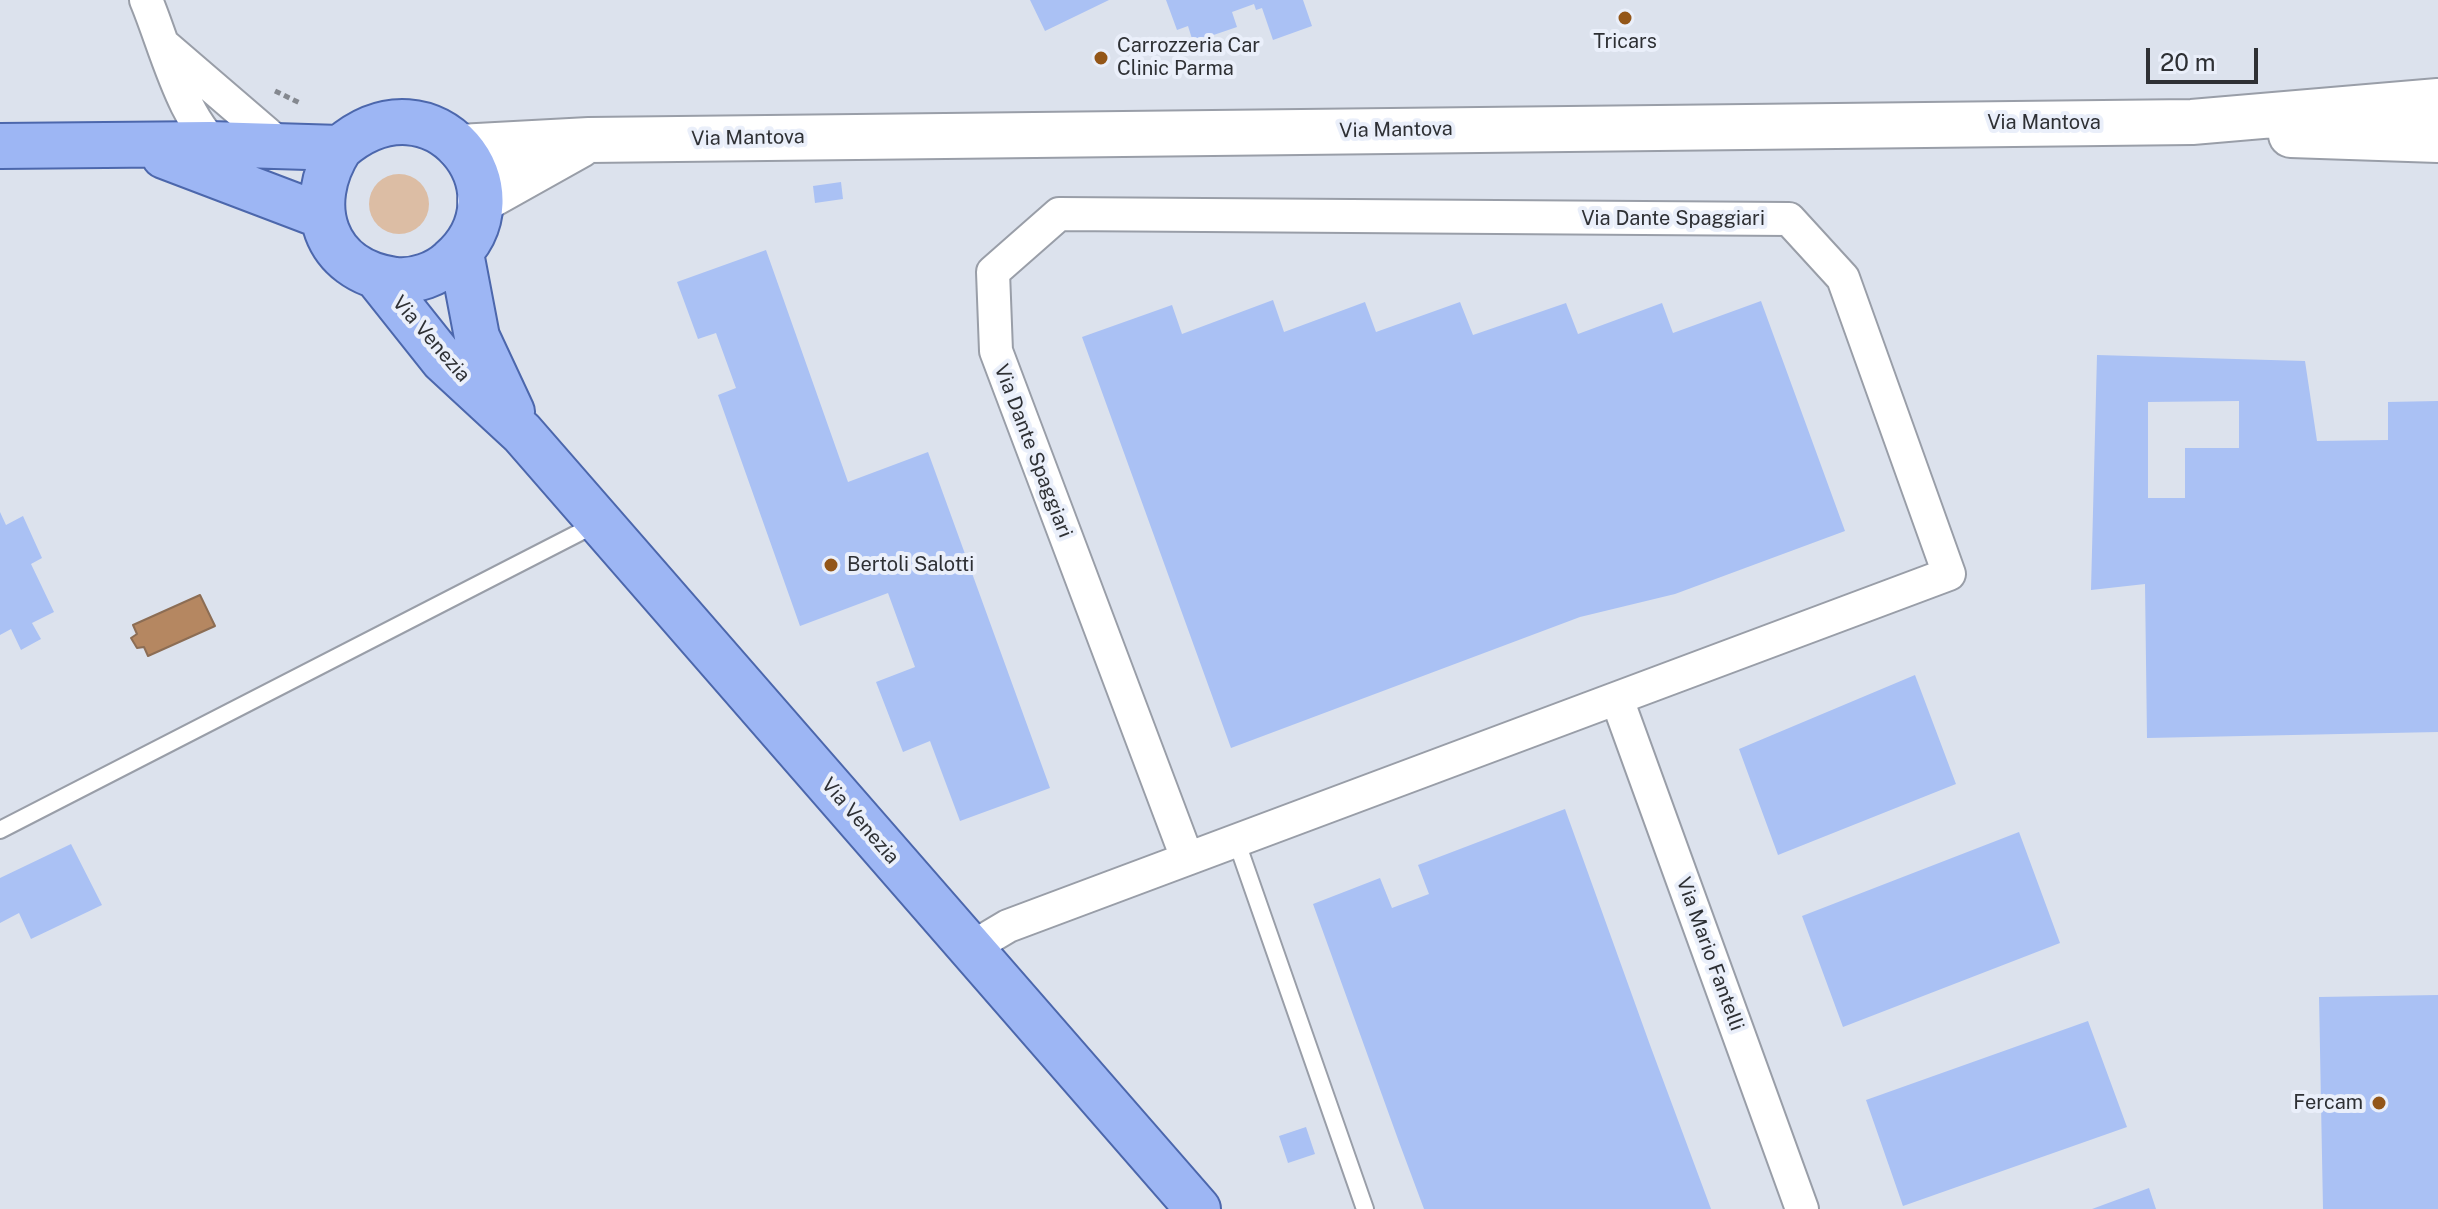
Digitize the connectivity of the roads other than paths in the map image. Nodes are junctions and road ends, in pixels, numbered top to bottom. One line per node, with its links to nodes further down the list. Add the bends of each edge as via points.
1 (146, 0): 2 (street)
2 (166, 47): 8 (street, via 180,91); 9 (street)
3 (2438, 87): 5 (lane, via 2239,107)
4 (2438, 101): 5 (main road, Via Mantova)
5 (2202, 121): 6 (main road, Via Mantova, via 2263,135); 7 (main road, Via Mantova)
6 (2432, 137)
7 (589, 140): 12 (main road, Via Mantova); 14 (main road, Via Mantova)
8 (210, 144): 9 (main road); 11 (main road); 15 (street)
9 (280, 145): 13 (main road)
10 (0, 146): 11 (main road)
11 (135, 146): 15 (main road)
12 (459, 147): 13 (main road, via 442,132 399,120 377,123); 14 (main road, via 478,181)
13 (340, 148): 15 (main road, via 324,180)
14 (480, 201): 16 (main road, via 472,237)
15 (317, 214): 17 (main road, via 341,254)
16 (461, 253): 17 (main road, via 423,277); 18 (main road, Via Venezia, via 477,337)
17 (377, 277): 18 (main road, Via Venezia, via 443,360)
18 (522, 433): 19 (main road, Via Venezia)
19 (600, 522): 21 (lane); 24 (main road, Via Venezia)
20 (1617, 699): 22 (street, Via Dante Spaggiari); 23 (street, Via Dante Spaggiari, via 1949,574 1843,278 1789,219 1059,214 993,272 996,351); 27 (street, Via Mario Fantelli)
21 (0, 830)
22 (1236, 840): 23 (street, Via Dante Spaggiari); 26 (lane)
23 (1187, 858): 24 (street, Via Dante Spaggiari, via 1008,926)
24 (971, 948): 25 (main road, Via Venezia)
25 (1198, 1209)
26 (1365, 1209)
27 (1802, 1209)

